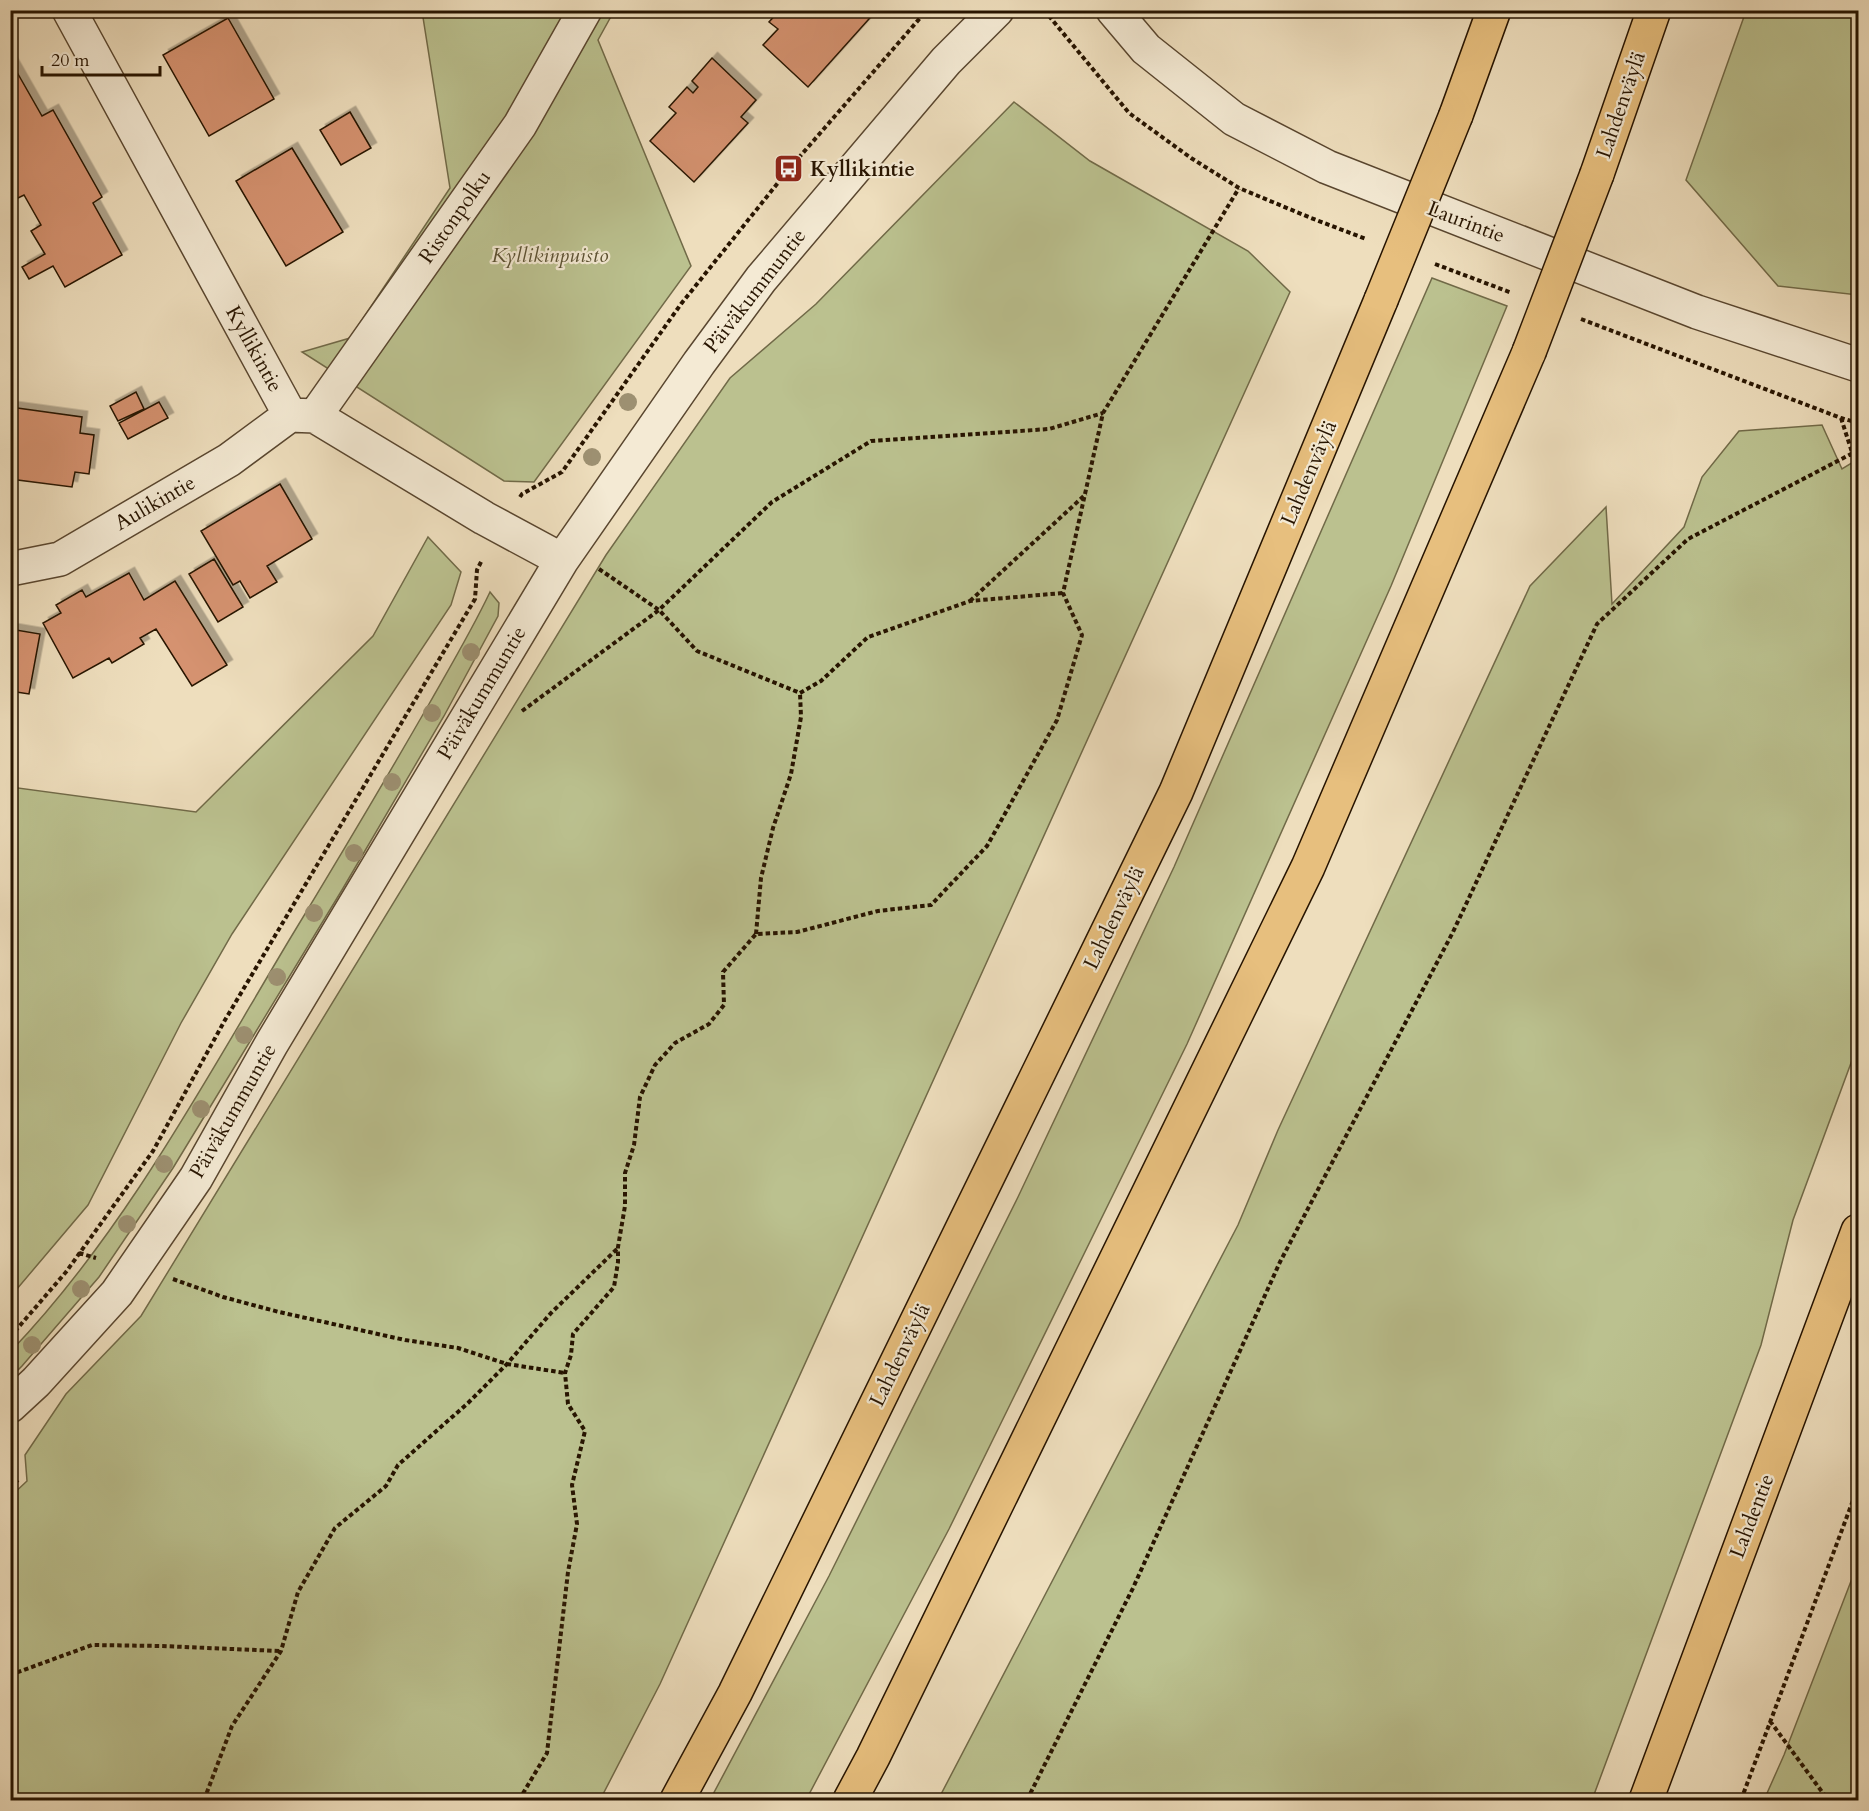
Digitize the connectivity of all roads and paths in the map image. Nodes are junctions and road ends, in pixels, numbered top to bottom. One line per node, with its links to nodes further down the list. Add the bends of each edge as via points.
1 (69, 10): 11 (street, Kyllikintie)
2 (585, 10): 11 (street, Ristonpolku, via 520,125)
3 (927, 10): 16 (path, via 789,169 681,304 562,472 522,494)
4 (997, 10): 17 (street, Päiväkummuntie, via 946,61 761,279)
5 (1113, 10): 9 (street, Laurintie, via 1146,49 1234,119 1327,167 1697,312)
6 (1494, 10): 41 (main road, Lahdenväylä, bridge, via 1381,300 1176,792 735,1693)
7 (1654, 10): 42 (main road, Lahdenväylä, bridge, via 1598,174 1529,352 1308,867)
8 (1239, 188): 10 (path)
9 (1858, 365)
10 (1103, 413): 15 (path); 21 (path, via 1049,429 871,441 772,502)
11 (302, 416): 16 (street); 18 (street, Aulikintie, via 60,559)
12 (1841, 418): 13 (path)
13 (1852, 453): 14 (path); 43 (path, via 1688,539 1597,624 1453,932 1280,1262 1133,1588)
14 (1858, 471)
15 (1086, 494): 19 (path); 20 (path)
16 (500, 527): 17 (street); 27 (path, via 477,570 475,599 225,1020 153,1151)
17 (566, 555): 21 (path); 28 (street, Päiväkummuntie, via 272,1043 196,1178)
18 (10, 569)
19 (1063, 593): 20 (path); 24 (path, via 1082,635 1057,720 987,846 931,905 878,911 797,932)
20 (970, 601): 22 (path, via 867,637 821,681)
21 (659, 610): 22 (path, via 697,651); 23 (path)
22 (800, 693): 24 (path, via 801,717 791,774 761,878)
23 (522, 711)
24 (756, 934): 26 (path, via 723,972 724,1005 709,1024 668,1050 655,1065 640,1097 634,1145 625,1173 625,1206)
25 (1858, 1231): 44 (main road, Lahdentie)
26 (618, 1247): 30 (path, via 551,1313); 31 (path, via 614,1287 573,1334)
27 (79, 1253): 28 (path); 29 (path)
28 (134, 1268): 30 (path, via 279,1312 405,1340 458,1347); 32 (street, Päiväkummuntie, via 117,1293)
29 (10, 1337)
30 (507, 1364): 31 (path); 36 (path, via 398,1465 386,1486 335,1528 298,1592)
31 (565, 1373): 40 (path, via 568,1404 585,1431 572,1485 577,1524 547,1753)
32 (10, 1406)
33 (18, 1480): 34 (path)
34 (10, 1487)
35 (1858, 1487): 38 (path)
36 (281, 1651): 37 (path, via 92,1645); 39 (path, via 232,1726)
37 (10, 1675)
38 (1770, 1721): 45 (path); 46 (path)
39 (204, 1800)
40 (519, 1800)
41 (677, 1800)
42 (850, 1800)
43 (1027, 1800)
44 (1646, 1800)
45 (1741, 1800)
46 (1828, 1800)

